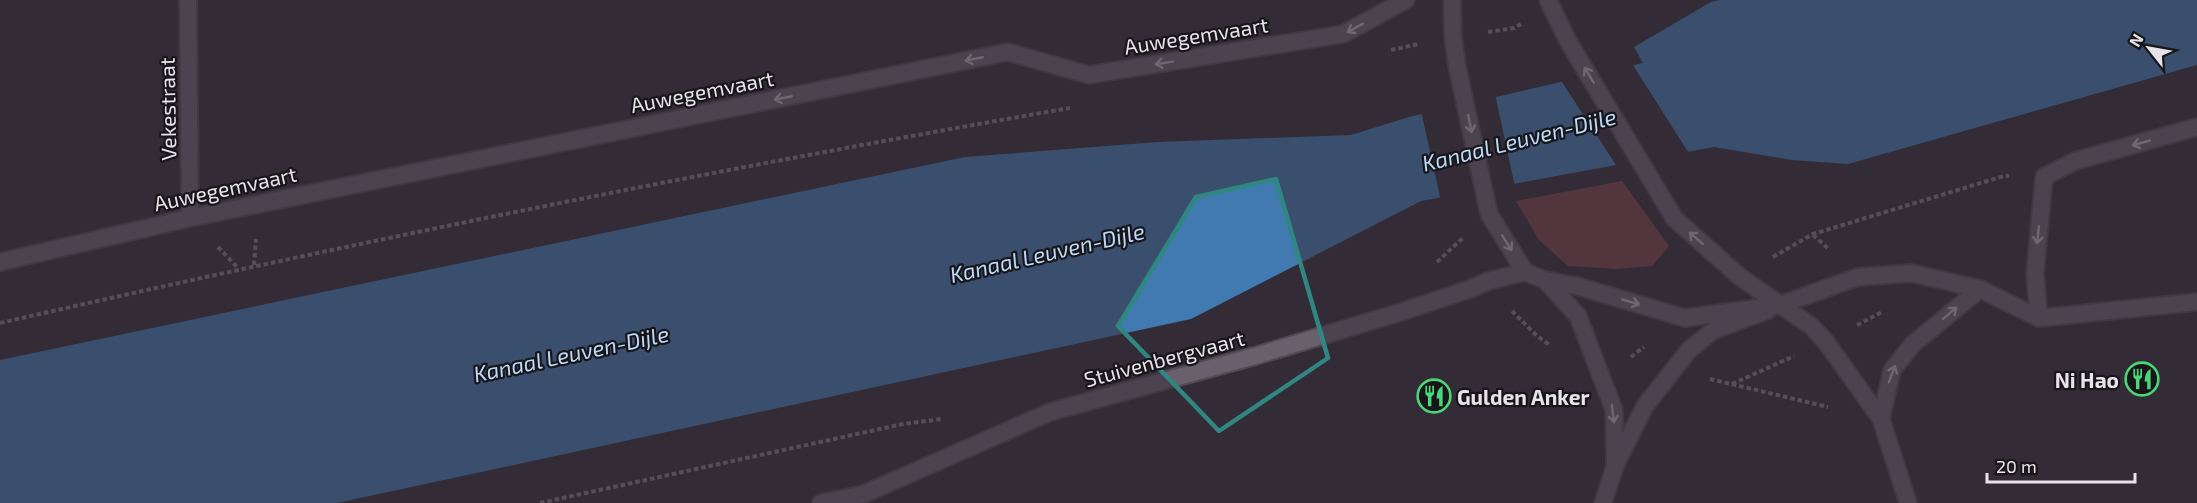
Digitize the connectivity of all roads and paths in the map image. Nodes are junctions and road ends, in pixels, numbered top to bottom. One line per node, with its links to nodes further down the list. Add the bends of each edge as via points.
1 (188, 0): 8 (street, Vekestraat)
2 (1406, 0): 8 (street, Auwegemvaart, one-way to 8, via 1343,34 1089,75 1008,52)
3 (1452, 0): 10 (street, one-way to 10, via 1457,66 1489,214)
4 (1548, 0): 11 (street, one-way to 4, via 1674,218 1568,41)
5 (1080, 106): 18 (path, via 846,147 254,265)
6 (2197, 127): 7 (street, one-way to 7, via 2075,161)
7 (2044, 177): 11 (path, via 2004,176 1813,234); 17 (street, one-way to 17, via 2035,274)
8 (190, 218): 9 (street, Auwegemvaart)
9 (0, 262)
10 (1525, 272): 12 (street); 13 (street, Stuivenbergvaart)
11 (1740, 277): 16 (street)
12 (1545, 280): 16 (street, one-way to 16, via 1685,318); 19 (street, via 1578,316)
13 (1488, 281): 19 (path, via 1536,336 1572,362); 25 (street, Stuivenbergvaart, via 1255,356 1050,412 864,494)
14 (1980, 289): 16 (street, via 1911,273 1879,275 1858,277); 17 (street); 22 (street, one-way to 14, via 1892,369 1913,344)
15 (2197, 302): 17 (street)
16 (1780, 305): 20 (street, via 1714,330 1689,350); 22 (street, via 1827,342)
17 (2039, 318)
18 (0, 323)
19 (1596, 365): 23 (street, one-way to 23, via 1614,410)
20 (1673, 370): 22 (path); 23 (street, via 1645,406)
21 (945, 418): 24 (path, via 891,426)
22 (1881, 419): 27 (street)
23 (1615, 466): 26 (street)
24 (540, 503)
25 (821, 503)
26 (1603, 503)
27 (1908, 503)

